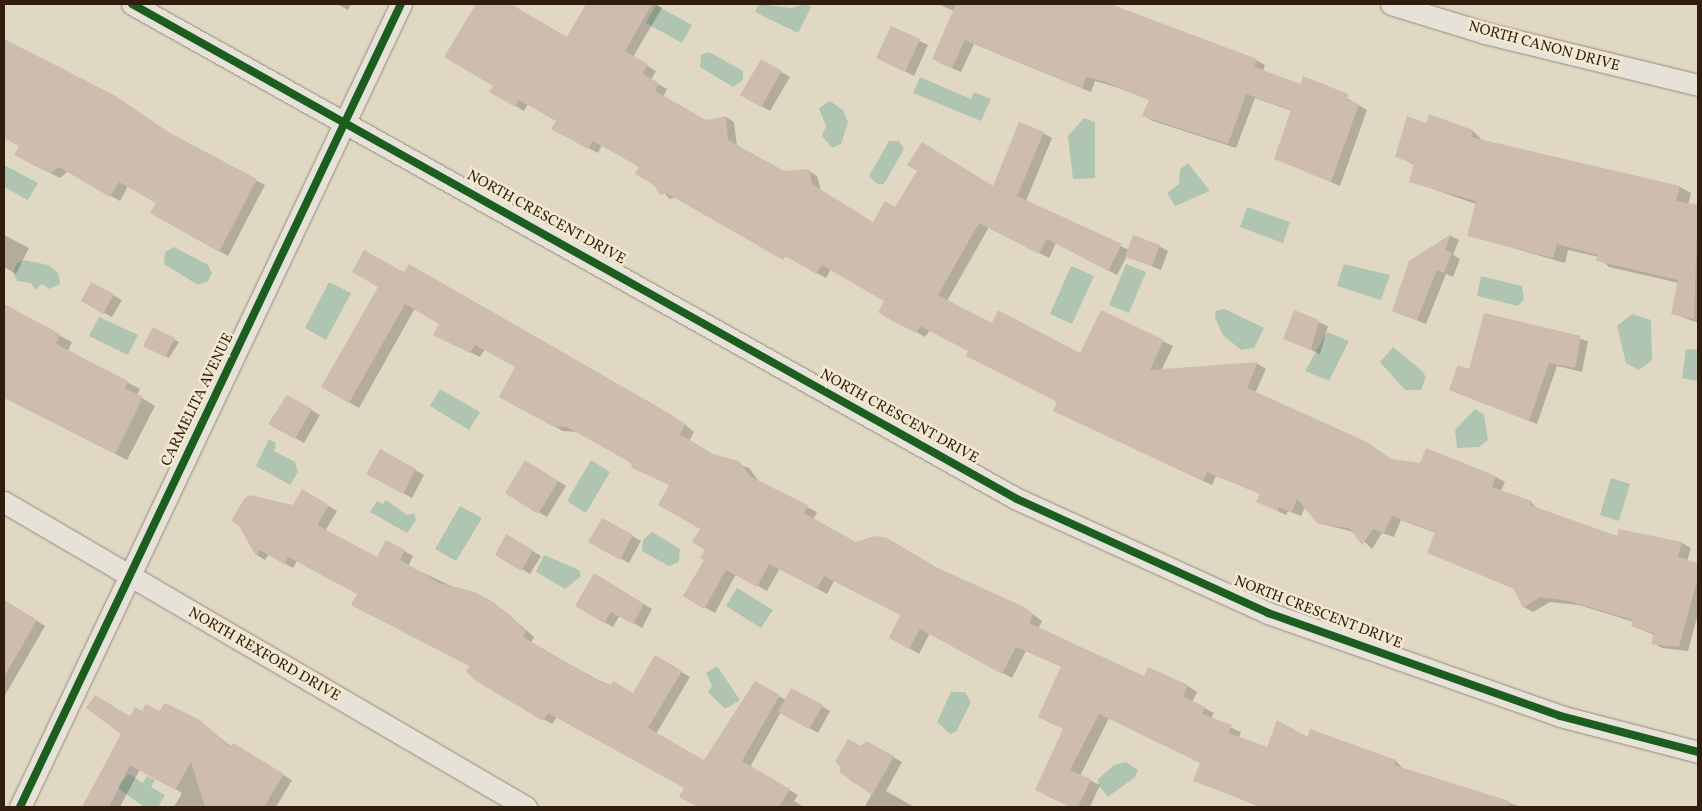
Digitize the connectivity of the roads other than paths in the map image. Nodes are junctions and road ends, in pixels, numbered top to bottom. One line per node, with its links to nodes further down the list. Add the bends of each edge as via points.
1 (132, 4): 5 (street, NORTH CRESCENT DRIVE)
2 (401, 4): 5 (street, CARMELITA AVENUE)
3 (1391, 4): 4 (street, NORTH CANON DRIVE, via 1485,33)
4 (1698, 85)
5 (347, 122): 7 (street, CARMELITA AVENUE); 8 (street, NORTH CRESCENT DRIVE, via 1017,499 1268,613 1560,716)
6 (4, 502): 7 (street, NORTH REXFORD DRIVE)
7 (129, 576): 9 (street, CARMELITA AVENUE); 10 (street, NORTH REXFORD DRIVE)
8 (1698, 752)
9 (20, 807)
10 (526, 807)

